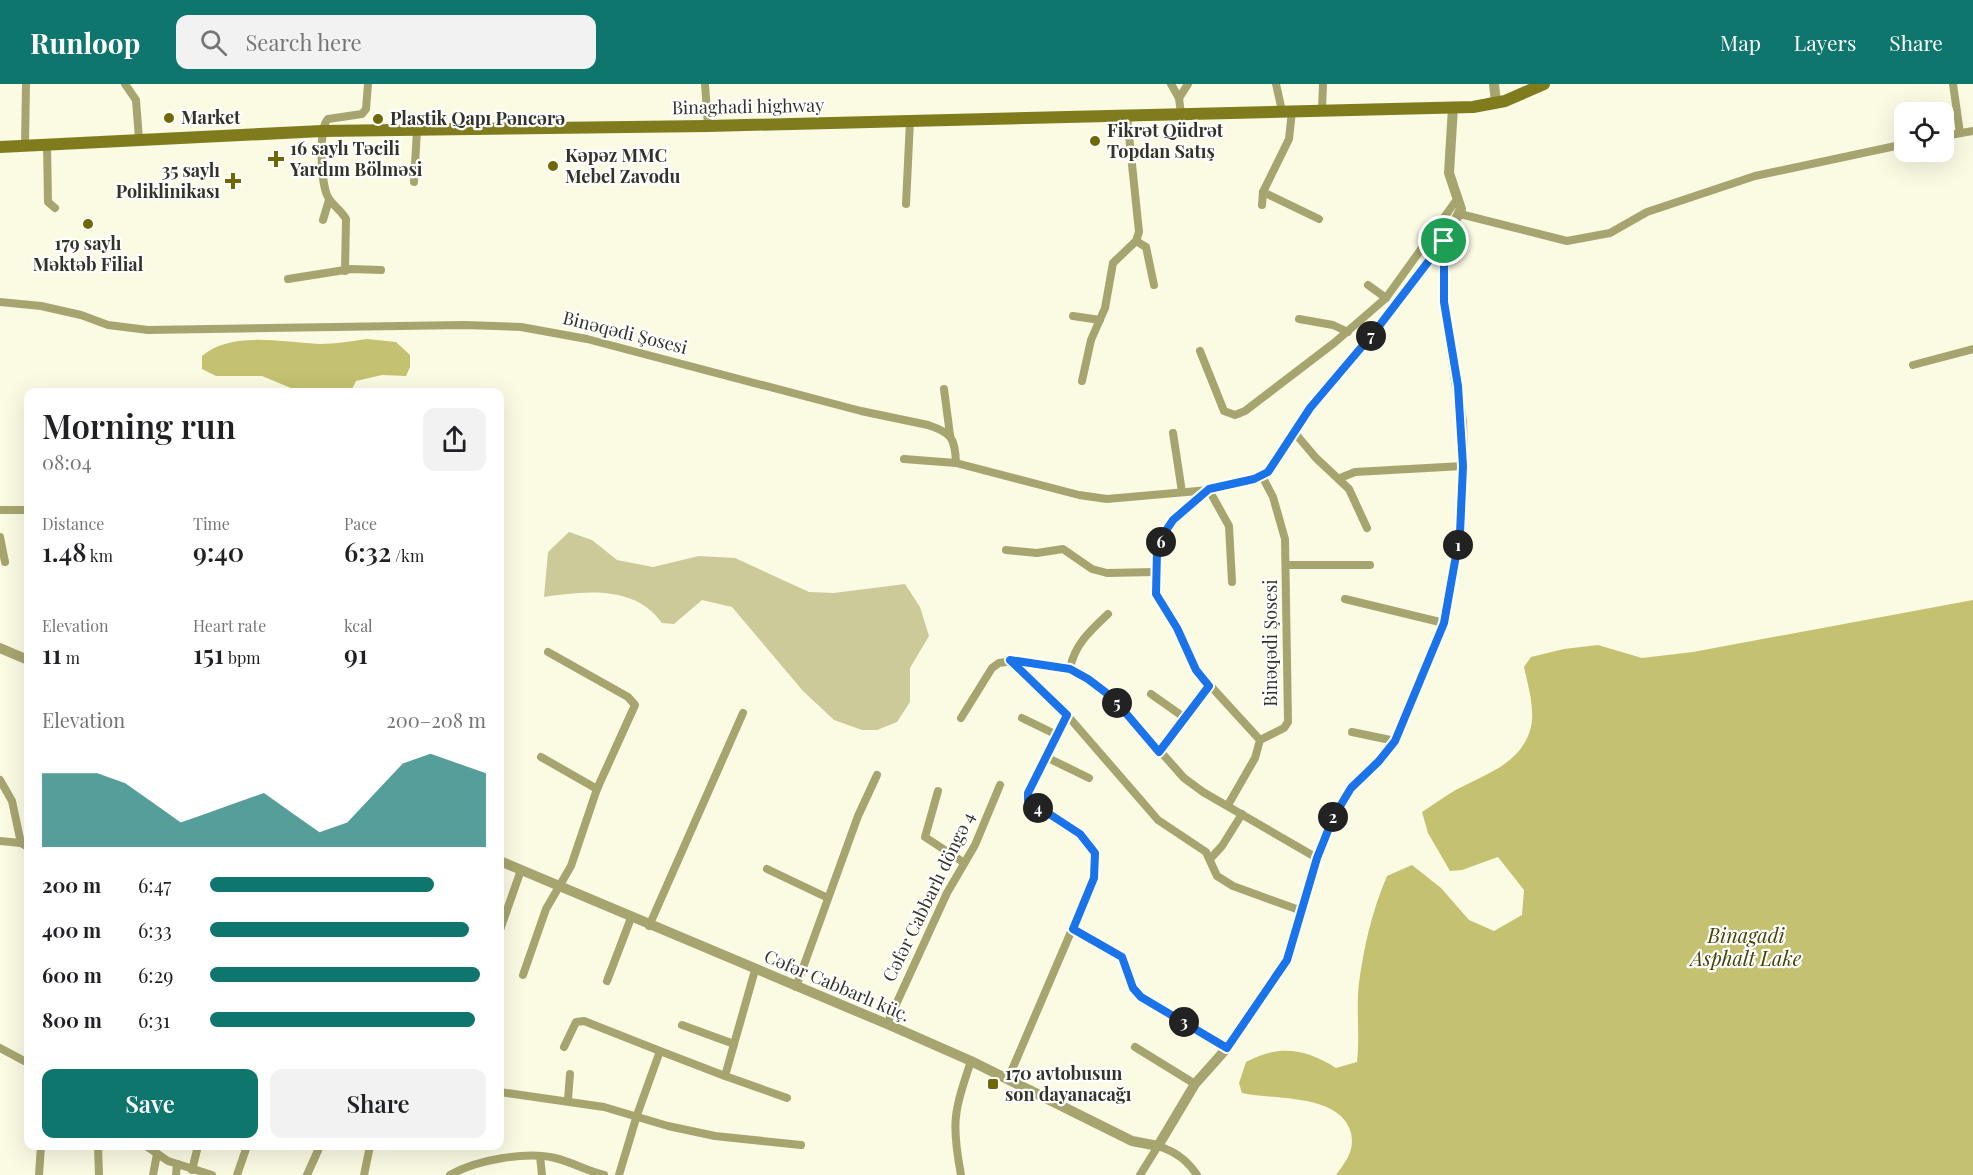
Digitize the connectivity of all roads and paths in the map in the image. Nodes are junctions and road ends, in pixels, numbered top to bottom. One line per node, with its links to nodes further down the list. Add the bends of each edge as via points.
1 (26, 84): 28 (street)
2 (125, 84): 26 (street, via 136,100)
3 (368, 84): 22 (street, via 362,114 328,119)
4 (705, 84): 20 (street)
5 (1171, 84): 12 (street)
6 (1188, 84): 12 (street)
7 (1276, 84): 16 (street)
8 (1323, 84): 15 (street)
9 (1494, 84): 13 (street)
10 (1544, 84): 13 (main road, Binaghadi highway)
11 (1953, 84): 24 (street)
12 (1179, 98): 17 (street)
13 (1496, 104): 14 (main road, Binaghadi highway)
14 (1453, 107): 15 (main road, Binaghadi highway); 33 (street, via 1449,173)
15 (1322, 110): 16 (main road, Binaghadi highway)
16 (1287, 111): 17 (main road, Binaghadi highway); 32 (street, via 1289,139)
17 (1181, 114): 18 (main road, Binaghadi highway)
18 (1127, 116): 19 (main road, Binaghadi highway); 41 (street, via 1139,222)
19 (910, 121): 20 (main road, Binaghadi highway); 35 (street)
20 (708, 126): 21 (main road, Binaghadi highway)
21 (417, 130): 22 (main road, Binaghadi highway); 31 (street)
22 (322, 131): 26 (main road, Binaghadi highway); 34 (street, via 323,180)
23 (1973, 131): 24 (street)
24 (1960, 133): 25 (street)
25 (1954, 134)
26 (139, 139): 27 (main road, Binaghadi highway)
27 (47, 144): 28 (main road, Binaghadi highway); 37 (street, via 48,202)
28 (25, 146): 30 (main road, Binaghadi highway)
29 (1894, 146): 38 (street, via 1755,176 1647,212 1610,233 1567,241)
30 (0, 147)
31 (414, 182)
32 (1263, 192): 36 (street); 39 (street)
33 (1458, 198): 38 (street); 48 (street)
34 (329, 200): 40 (street); 44 (street, via 346,219)
35 (906, 204)
36 (1262, 205)
37 (55, 208)
38 (1460, 214): 42 (street)
39 (1318, 219)
40 (323, 220)
41 (1136, 241): 46 (street, via 1146,247); 52 (street, via 1113,263)
42 (1444, 241): 59 (street); 64 (street, via 1444,302 1458,386)
43 (381, 270): 44 (street)
44 (345, 271): 45 (street)
45 (288, 279)
46 (1154, 285)
47 (1368, 285): 48 (street)
48 (1386, 298): 53 (street)
49 (0, 302): 61 (street, Binəqədi Şosesi, via 41,306 108,325 148,330 464,325 552,332 928,425)
50 (1073, 316): 52 (street)
51 (1299, 319): 53 (street, via 1334,325)
52 (1100, 320): 57 (street)
53 (1348, 332): 55 (street, via 1235,415 1220,405)
54 (1973, 349): 56 (street)
55 (1200, 351)
56 (1913, 365)
57 (1082, 381)
58 (944, 389): 61 (street)
59 (1294, 432): 65 (street, via 1273,466); 66 (street)
60 (1173, 433): 68 (street)
61 (950, 435): 63 (street)
62 (904, 459): 63 (street, Binəqədi Şosesi)
63 (956, 463): 68 (street, Binəqədi Şosesi, via 1093,498)
64 (1463, 466): 66 (street, via 1355,472); 81 (street, via 1460,533)
65 (1262, 476): 67 (street, Binəqədi Şosesi); 75 (street, Binəqədi Şosesi, via 1281,521)
66 (1340, 478): 71 (street)
67 (1209, 489): 68 (street, Binəqədi Şosesi); 77 (street, Binəqədi Şosesi, via 1165,532 1157,551); 78 (street, via 1229,526)
68 (1182, 492)
69 (0, 510): 70 (street)
70 (24, 510)
71 (1367, 528)
72 (0, 537): 74 (street)
73 (1006, 550): 77 (street, via 1037,553 1063,549 1092,569 1107,573)
74 (5, 562)
75 (1287, 565): 76 (street, Binəqədi Şosesi); 96 (street, Binəqədi Şosesi, via 1288,722)
76 (1370, 565)
77 (1155, 572): 87 (street, Binəqədi Şosesi, via 1161,605 1177,628 1196,670)
78 (1232, 582)
79 (1345, 600): 81 (street)
80 (1108, 614): 86 (street, via 1080,643)
81 (1444, 623): 97 (street)
82 (0, 648): 84 (street)
83 (548, 652): 105 (street, via 628,697 634,705)
84 (24, 658)
85 (1010, 660): 86 (street); 90 (street); 91 (street, via 992,668)
86 (1070, 669): 98 (street, via 1113,698)
87 (1209, 686): 93 (street); 96 (street, Binəqədi Şosesi)
88 (1151, 694): 93 (street)
89 (743, 713): 123 (street)
90 (1067, 715): 95 (street); 113 (street, via 1158,820 1201,848)
91 (961, 718)
92 (1022, 718): 95 (street)
93 (1185, 718): 98 (street)
94 (1352, 732): 97 (street)
95 (1057, 735): 100 (street)
96 (1260, 740): 107 (street, via 1255,758)
97 (1395, 741): 112 (street, via 1345,796)
98 (1159, 752): 107 (street, via 1184,778)
99 (541, 757): 105 (street)
100 (1046, 757): 102 (street); 124 (street, via 1028,800 1080,834 1095,853 1094,878)
101 (877, 775): 119 (street)
102 (1089, 778)
103 (0, 780): 110 (street, via 12,801)
104 (1000, 784): 114 (street, Cəfər Cabbarlı döngə 4, via 975,845)
105 (597, 789): 118 (street, via 571,866)
106 (938, 791): 114 (street, via 925,837)
107 (1228, 805): 108 (street)
108 (1242, 814): 112 (street); 113 (street)
109 (0, 841): 111 (street)
110 (24, 842)
111 (24, 845)
112 (1317, 858): 120 (street)
113 (1210, 859): 120 (street, via 1217,876 1224,881)
114 (963, 862): 129 (street, Cəfər Cabbarlı döngə 4)
115 (504, 863): 117 (street, Cəfər Cabbarlı küç.)
116 (767, 869): 119 (street)
117 (521, 870): 118 (street, Cəfər Cabbarlı küç.); 122 (street)
118 (558, 887): 121 (street, Cəfər Cabbarlı küç.); 126 (street, via 546,909)
119 (828, 898): 128 (street)
120 (1302, 911): 135 (street, via 1287,960)
121 (631, 918): 123 (street, Cəfər Cabbarlı küç.); 127 (street)
122 (504, 919)
123 (649, 926): 125 (street, Cəfər Cabbarlı küç.)
124 (1073, 929): 135 (street, via 1122,957 1133,988 1141,997); 141 (street)
125 (755, 970): 128 (street, Cəfər Cabbarlı küç.); 131 (street)
126 (523, 975)
127 (607, 981)
128 (796, 987): 129 (street, Cəfər Cabbarlı küç.)
129 (887, 1024): 138 (street, Cəfər Cabbarlı küç.)
130 (682, 1025): 131 (street)
131 (734, 1044): 140 (street)
132 (564, 1047): 136 (street, via 576,1022 584,1021)
133 (1136, 1047): 142 (street)
134 (0, 1048): 137 (street)
135 (1227, 1048): 142 (street)
136 (660, 1051): 140 (street); 146 (street)
137 (24, 1061)
138 (971, 1061): 141 (street, Cəfər Cabbarlı küç.); 172 (street, via 954,1117)
139 (570, 1074): 145 (street)
140 (725, 1076): 144 (street)
141 (1008, 1079): 148 (street, Cəfər Cabbarlı küç., via 1132,1141)
142 (1195, 1084): 148 (street)
143 (504, 1092): 145 (street)
144 (787, 1098)
145 (568, 1100): 146 (street)
146 (637, 1115): 147 (street, via 715,1136); 171 (street)
147 (801, 1145)
148 (1158, 1146): 173 (street); 174 (street, via 1186,1161)
149 (41, 1150): 160 (street)
150 (98, 1150): 161 (street)
151 (152, 1150): 156 (street)
152 (197, 1150): 159 (street)
153 (245, 1150): 165 (street)
154 (318, 1150): 166 (street)
155 (369, 1150): 167 (street)
156 (157, 1154): 158 (street); 162 (street)
157 (540, 1156): 168 (street, via 494,1161); 169 (street); 170 (street)
158 (177, 1164): 159 (street); 163 (street)
159 (192, 1170): 164 (street)
160 (39, 1175)
161 (99, 1175)
162 (153, 1175)
163 (176, 1175)
164 (212, 1175)
165 (237, 1175)
166 (308, 1175)
167 (364, 1175)
168 (450, 1175)
169 (542, 1175)
170 (604, 1175)
171 (619, 1175)
172 (961, 1175)
173 (1140, 1175)
174 (1197, 1175)

